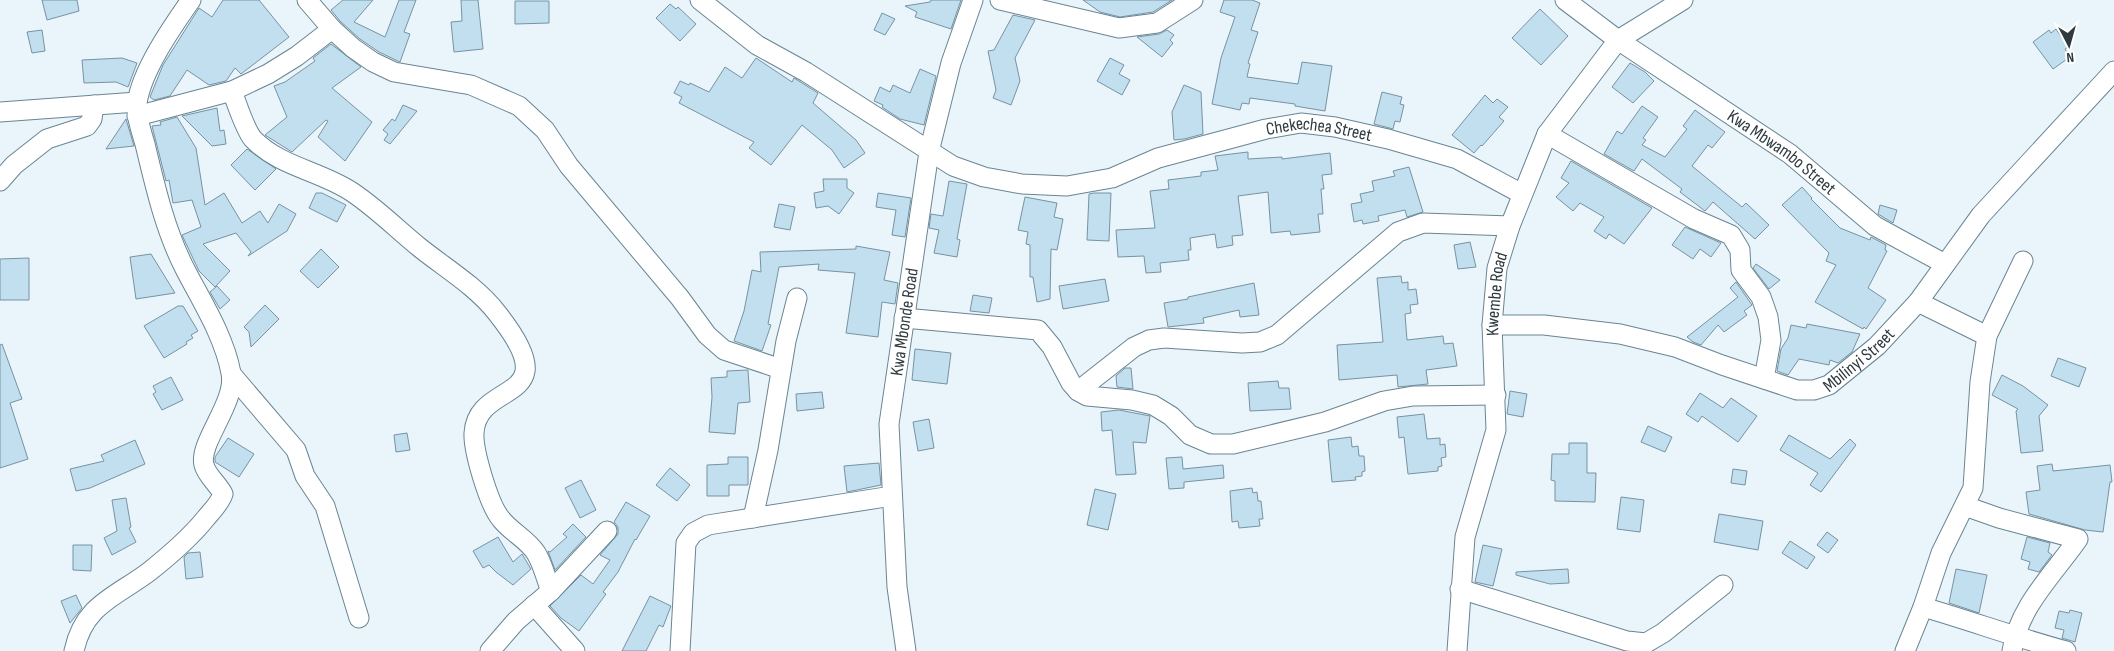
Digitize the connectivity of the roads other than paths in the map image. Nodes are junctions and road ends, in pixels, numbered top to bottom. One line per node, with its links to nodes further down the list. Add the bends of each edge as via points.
1 (192, 0): 14 (street, via 150,64)
2 (307, 0): 9 (street)
3 (700, 0): 17 (street, Chekechea Street, via 757,45 806,72)
4 (973, 0): 17 (street, Kwa Mbonde Road, via 951,63)
5 (1000, 0): 6 (street, via 1119,28 1157,23)
6 (1193, 0)
7 (1565, 0): 10 (street, Kwa Mbwambo Street)
8 (1683, 0): 10 (street, Kwembe Road)
9 (332, 29): 12 (street, via 268,74); 28 (street, via 373,62 394,72 471,85 519,106 545,130 569,166 707,335 724,350)
10 (1618, 40): 16 (street, Kwembe Road); 22 (street, Kwa Mbwambo Street, via 1790,154 1874,226)
11 (2114, 71): 22 (street, Mbilinyi Street, via 1981,215)
12 (232, 91): 14 (street); 39 (street, via 251,138 282,160 353,192 473,288 496,312 516,341 525,360 526,373 521,382 484,410 474,433 475,450 500,518 536,554)
13 (94, 105): 14 (street); 15 (street); 18 (street, via 92,120 87,126 47,139 14,165)
14 (137, 109): 29 (street, via 160,204 180,260 224,348)
15 (0, 112)
16 (1547, 134): 19 (street, Kwembe Road); 30 (street, via 1694,219 1730,235 1740,250 1741,270 1761,297 1768,317 1771,340)
17 (928, 152): 19 (street, Chekechea Street, via 953,166 984,177 1022,184 1067,186 1112,178 1158,158 1300,123 1388,139 1457,159); 25 (street, Kwa Mbonde Road)
18 (0, 181)
19 (1522, 194): 20 (street, Kwembe Road)
20 (1510, 226): 26 (street, Kwembe Road, via 1497,268); 31 (street, via 1423,223 1398,232 1277,335 1260,342 1242,343 1149,340 1134,347)
21 (2022, 260): 27 (street)
22 (1945, 264): 24 (street, Mbilinyi Street)
23 (797, 298): 28 (street)
24 (1918, 302): 27 (street); 30 (street, Mbilinyi Street, via 1877,346 1829,385 1814,390 1797,390)
25 (904, 318): 31 (street, via 1038,330); 33 (street, Kwa Mbonde Road, via 889,424)
26 (1492, 325): 30 (street, Mbilinyi Street, via 1544,325 1620,334 1675,347); 32 (street, Kwembe Road)
27 (1988, 336): 34 (street, via 1980,382 1972,488)
28 (781, 369): 35 (street)
29 (232, 375): 42 (street, via 296,450 305,476 325,506); 44 (street, via 221,417 202,456 205,468 223,494 221,500 194,532 157,564 98,606 85,620)
30 (1764, 379)
31 (1078, 391): 32 (street, via 1087,396 1153,405 1171,416 1190,435 1211,444 1233,444 1325,422 1384,401 1413,396)
32 (1496, 395): 38 (street, Kwembe Road, via 1496,430 1465,537)
33 (892, 496): 35 (street); 48 (street, Kwa Mbonde Road)
34 (1965, 506): 41 (street, via 1941,553); 43 (street, via 2078,539 2026,608)
35 (753, 518): 47 (street, via 708,525 693,533 686,543)
36 (607, 531): 39 (street)
37 (1723, 585): 38 (street, via 1646,643 1627,641)
38 (1460, 589): 49 (street, Kwembe Road)
39 (551, 591): 40 (street)
40 (534, 605): 45 (street, via 516,620); 46 (street)
41 (1923, 607): 43 (street, via 1962,618); 50 (street)
42 (359, 618)
43 (2013, 644): 51 (street)
44 (74, 651)
45 (490, 651)
46 (575, 651)
47 (680, 651)
48 (906, 651)
49 (1457, 651)
50 (1905, 651)
51 (2066, 651)

